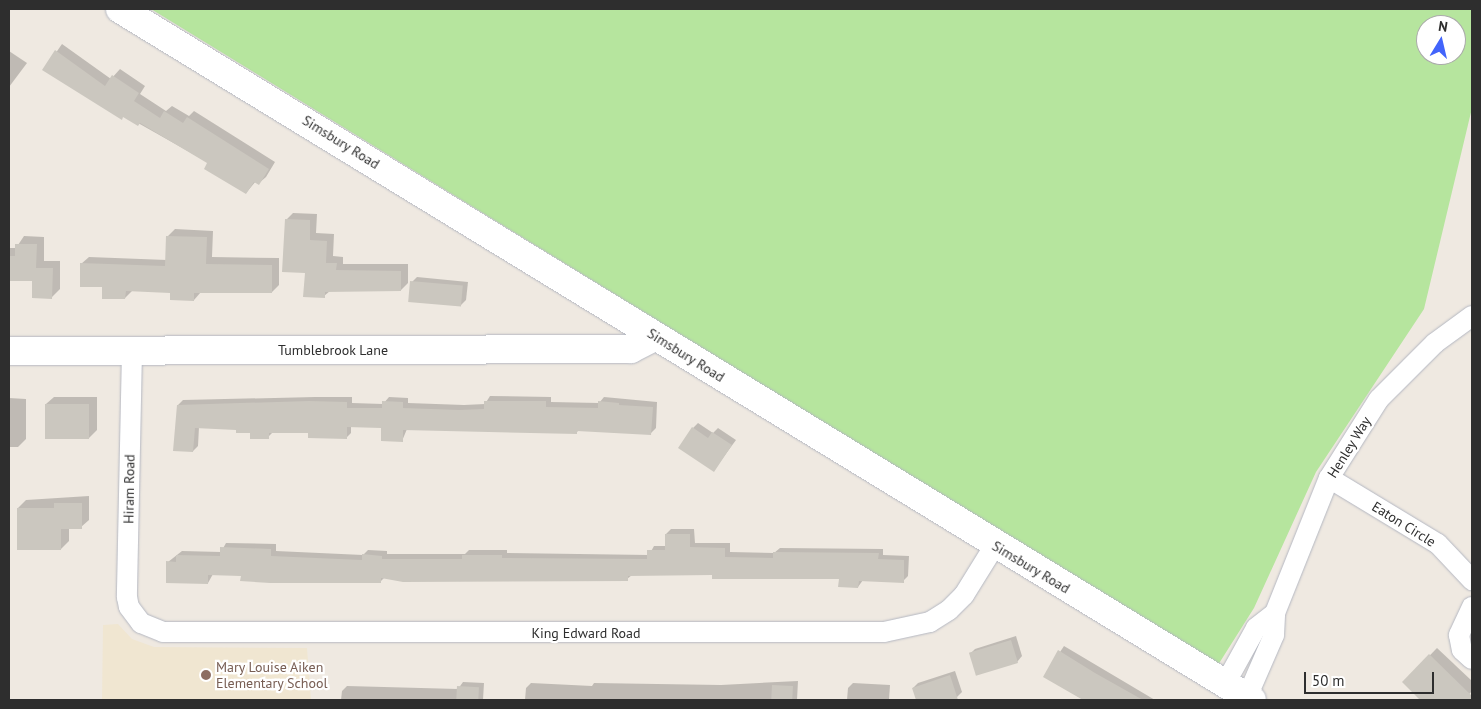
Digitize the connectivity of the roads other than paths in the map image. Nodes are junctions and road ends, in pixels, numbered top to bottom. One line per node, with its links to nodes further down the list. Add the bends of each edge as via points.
1 (120, 9): 3 (main road, Simsbury Road)
2 (1472, 316): 6 (street, Henley Way, via 1435,343 1379,399)
3 (655, 337): 4 (main road, Tumblebrook Lane, via 630,349); 7 (main road, Simsbury Road)
4 (132, 350): 5 (main road, Tumblebrook Lane); 10 (street, Hiram Road, via 127,597)
5 (9, 351)
6 (1329, 478): 8 (street, Eaton Circle, via 1438,544); 12 (street, Henley Way, via 1275,613 1274,635)
7 (995, 545): 10 (street, King Edward Road, via 964,595 949,610 930,622 884,632 175,634 150,629); 12 (main road, Simsbury Road)
8 (1472, 580)
9 (1472, 607): 11 (street, via 1459,635 1462,650)
10 (141, 623)
11 (1472, 659)
12 (1241, 694)

